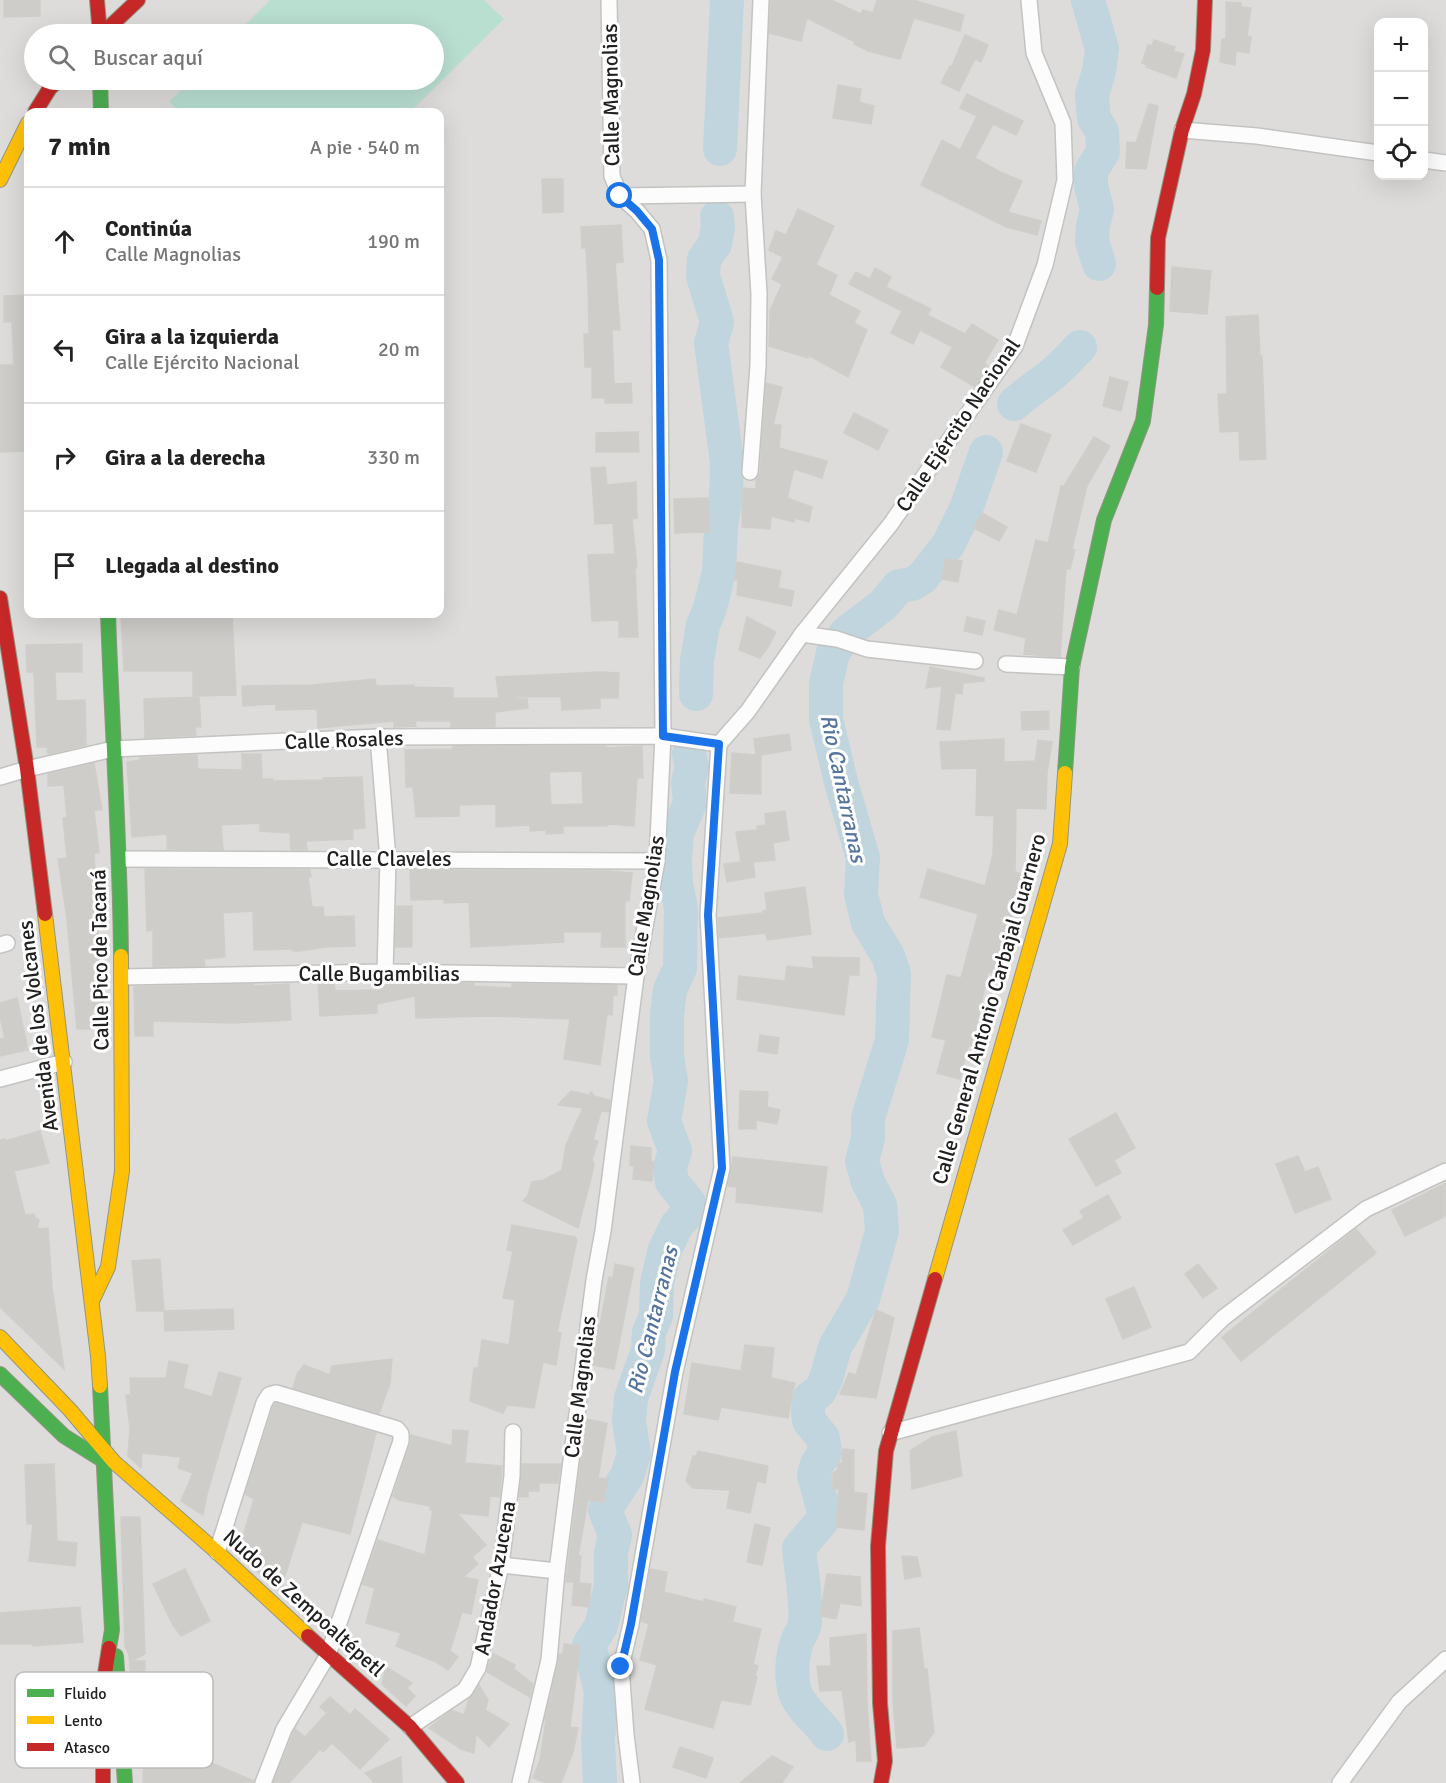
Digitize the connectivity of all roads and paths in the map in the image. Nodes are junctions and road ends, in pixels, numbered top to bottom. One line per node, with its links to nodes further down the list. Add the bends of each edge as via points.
1 (97, 0): 7 (street)
2 (138, 0): 8 (street)
3 (609, 0): 20 (street, Calle Magnolias, via 612,176)
4 (761, 0): 19 (street)
5 (1029, 0): 24 (street, Calle Ejército Nacional, via 1035,52 1063,123 1065,180 1045,265 1015,346 890,525)
6 (1205, 0): 14 (street, Calle General Antonio Carbajal Guarnero, via 1203,50)
7 (100, 24)
8 (112, 24)
9 (49, 90): 11 (street)
10 (100, 90): 12 (street)
11 (38, 108)
12 (101, 108)
13 (24, 130): 18 (street)
14 (1182, 130): 15 (street); 27 (street, Calle General Antonio Carbajal Guarnero, via 1158,238 1156,325 1143,421 1104,520)
15 (1374, 152)
16 (1428, 161): 17 (street)
17 (1446, 163)
18 (0, 180)
19 (753, 194): 20 (street); 21 (street, via 759,294)
20 (620, 196): 28 (street, Calle Magnolias, via 652,229 659,260)
21 (750, 472)
22 (0, 608): 32 (street, Avenida de los Volcanes)
23 (108, 618): 31 (street, Calle Pico de Tacaná)
24 (802, 634): 25 (street, via 867,649); 30 (street, Calle Ejército Nacional)
25 (975, 661)
26 (1006, 664): 27 (street)
27 (1072, 667): 47 (street, Calle General Antonio Carbajal Guarnero, via 1060,844)
28 (663, 736): 29 (street, Calle Rosales); 30 (street); 36 (street, Calle Magnolias)
29 (378, 737): 31 (street, Calle Rosales); 35 (street)
30 (719, 744): 63 (street, via 708,915 722,1168 675,1372 621,1667)
31 (113, 749): 32 (street, Calle Rosales); 34 (street, Calle Pico de Tacaná)
32 (27, 768): 33 (street, Calle Rosales); 40 (street, Avenida de los Volcanes)
33 (0, 777)
34 (120, 859): 35 (street, Calle Claveles); 39 (street, Calle Pico de Tacaná)
35 (388, 859): 36 (street, Calle Claveles); 37 (street)
36 (657, 861): 38 (street, Calle Magnolias)
37 (386, 972): 38 (street, Calle Bugambilias); 39 (street, Calle Bugambilias)
38 (636, 976): 51 (street, Calle Magnolias)
39 (122, 977): 43 (street, Calle Pico de Tacaná, via 122,1171 108,1267)
40 (64, 1062): 41 (street); 43 (street, Avenida de los Volcanes)
41 (0, 1079)
42 (1446, 1171): 47 (street, via 1366,1209 1223,1318 1189,1352)
43 (92, 1303): 48 (street, Avenida de los Volcanes)
44 (0, 1337): 48 (street, via 70,1410)
45 (0, 1374): 48 (street, via 64,1436)
46 (513, 1432): 50 (street, Andador Azucena)
47 (890, 1433): 64 (street, Calle General Antonio Carbajal Guarnero, via 878,1546 880,1703 885,1761)
48 (107, 1458): 49 (street, Nudo de Zempoaltépetl); 52 (street, Avenida de los Volcanes)
49 (217, 1552): 53 (street, Nudo de Zempoaltépetl); 53 (street, via 269,1395 276,1393 397,1429 401,1441)
50 (501, 1565): 51 (street); 57 (street, Andador Azucena, via 478,1668 465,1690)
51 (557, 1571): 62 (street, Calle Magnolias, via 549,1660)
52 (112, 1630): 55 (street); 56 (street)
53 (328, 1655): 57 (street, Nudo de Zempoaltépetl); 60 (street, via 284,1729)
54 (1446, 1659): 65 (street, via 1399,1702)
55 (105, 1672)
56 (119, 1672)
57 (410, 1727): 61 (street, Nudo de Zempoaltépetl)
58 (124, 1768): 59 (street)
59 (125, 1783)
60 (262, 1783)
61 (457, 1783)
62 (520, 1783)
63 (632, 1783)
64 (881, 1783)
65 (1340, 1783)

